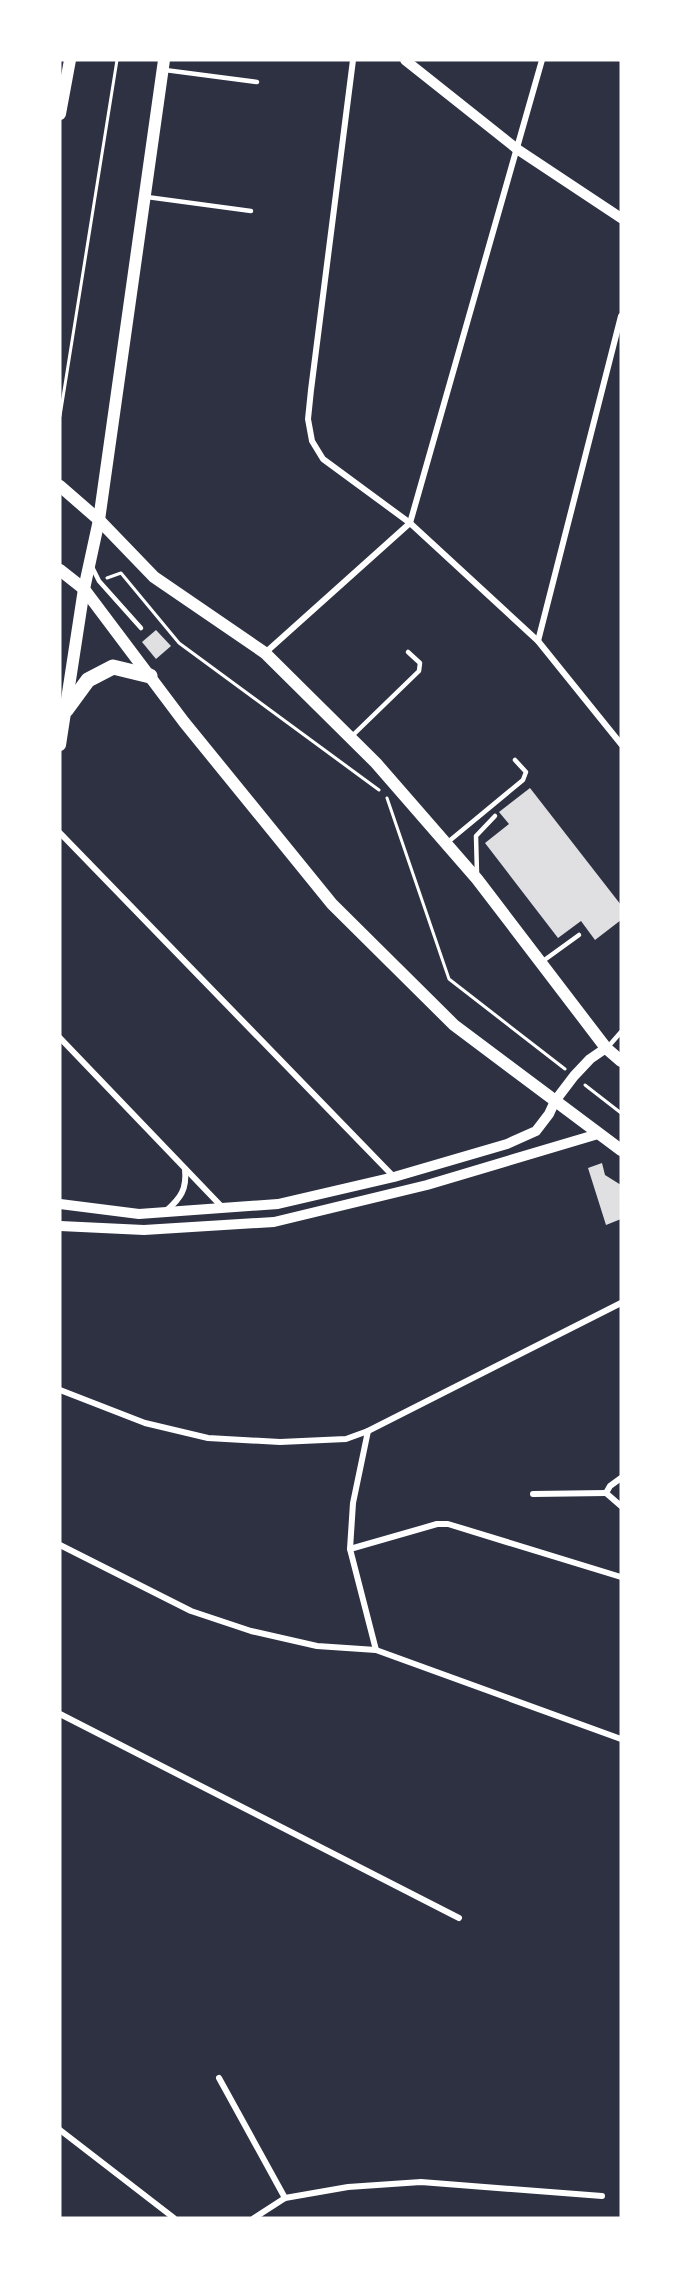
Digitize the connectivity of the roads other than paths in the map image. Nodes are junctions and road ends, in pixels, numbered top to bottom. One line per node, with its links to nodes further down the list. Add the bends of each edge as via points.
1 (70, 60): 7 (main road)
2 (353, 60): 15 (street, via 308,419 312,441 323,459)
3 (405, 60): 8 (street)
4 (542, 60): 8 (street)
5 (163, 65): 6 (lane); 9 (main road)
6 (257, 82)
7 (60, 114)
8 (517, 149): 11 (street); 15 (street)
9 (145, 196): 10 (lane); 14 (main road)
10 (251, 211)
11 (621, 218)
12 (621, 316): 20 (street)
13 (60, 486): 14 (main road)
14 (99, 520): 16 (main road); 22 (main road, via 154,577)
15 (410, 523): 20 (street); 22 (street)
16 (90, 561): 18 (main road); 19 (lane, via 99,581)
17 (60, 570): 18 (main road)
18 (84, 589): 23 (main road); 24 (main road)
19 (141, 628)
20 (538, 641): 26 (street)
21 (408, 652): 25 (lane, via 420,663 419,671)
22 (265, 653): 25 (main road)
23 (150, 676): 24 (main road, via 113,667 88,680); 39 (main road, via 332,904 454,1025)
24 (66, 710): 27 (main road)
25 (350, 738): 31 (main road)
26 (621, 744)
27 (60, 745)
28 (515, 760): 31 (lane, via 526,772 523,780)
29 (495, 816): 32 (lane, via 476,836)
30 (60, 832): 43 (street)
31 (446, 844): 32 (main road)
32 (477, 879): 34 (main road)
33 (579, 935): 34 (lane)
34 (540, 963): 37 (main road)
35 (621, 1032): 37 (lane)
36 (60, 1038): 42 (street)
37 (606, 1048): 38 (main road); 39 (street, via 574,1076)
38 (621, 1061)
39 (555, 1101): 40 (main road); 43 (street, via 536,1131 507,1144)
40 (598, 1134): 41 (main road); 47 (street, via 427,1185 274,1222 144,1230)
41 (621, 1150)
42 (185, 1168): 45 (street); 46 (street, via 184,1191)
43 (394, 1177): 45 (street, via 278,1204)
44 (60, 1204): 46 (street, via 139,1214)
45 (223, 1208): 46 (street)
46 (165, 1212)
47 (60, 1226)
48 (621, 1304): 50 (street)
49 (60, 1390): 50 (street, via 145,1423 208,1438 280,1442 346,1439)
50 (368, 1431): 56 (street, via 353,1503)
51 (621, 1478): 52 (street)
52 (606, 1493): 53 (street); 54 (street)
53 (533, 1494)
54 (621, 1506)
55 (60, 1545): 58 (street, via 201,1615 316,1646)
56 (350, 1549): 57 (street, via 448,1524); 58 (street)
57 (621, 1577)
58 (376, 1650): 60 (street)
59 (60, 1714): 61 (street)
60 (621, 1739)
61 (459, 1918)
62 (219, 2078): 65 (street)
63 (60, 2130): 66 (street)
64 (602, 2196): 65 (street, via 400,2182)
65 (285, 2198): 67 (street)
66 (174, 2218)
67 (254, 2218)

